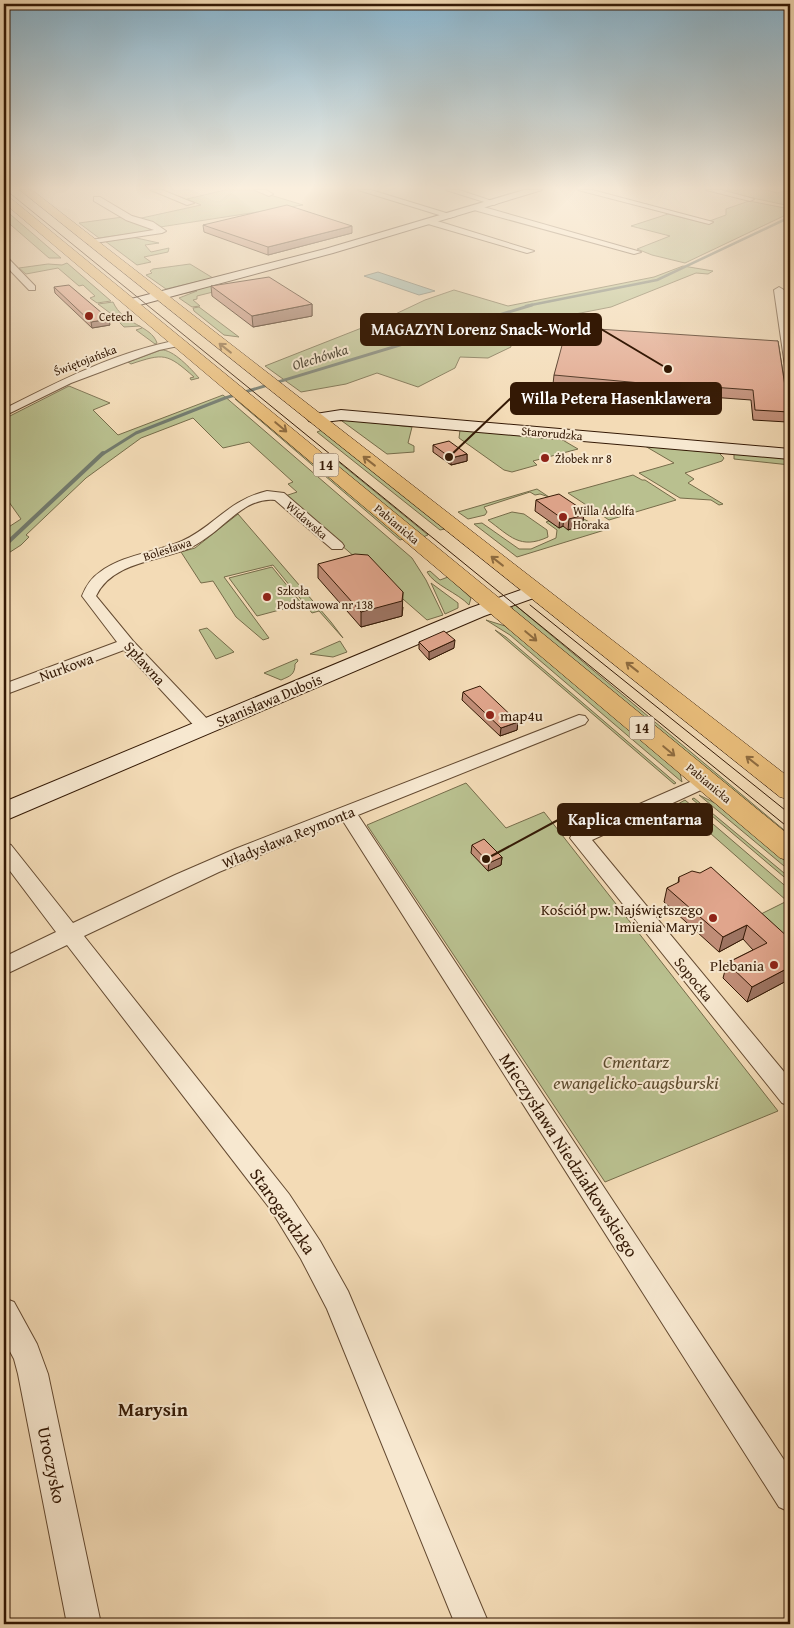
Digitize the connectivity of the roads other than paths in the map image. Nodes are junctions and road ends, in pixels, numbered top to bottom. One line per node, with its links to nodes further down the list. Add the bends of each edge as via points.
1 (11, 266): 5 (street)
2 (87, 266): 8 (main road, Pabianicka / 14)
3 (121, 266): 7 (main road, 14)
4 (272, 266): 7 (street)
5 (32, 288)
6 (779, 290): 10 (street)
7 (160, 297): 8 (street); 12 (main road, 14, one-way to 7)
8 (132, 303): 9 (main road, Pabianicka / 14)
9 (179, 343): 11 (street, Świętojańska, via 157,347 67,381); 18 (main road, Pabianicka / 14, one-way to 18)
10 (790, 366)
11 (4, 412)
12 (315, 418): 13 (street, Starorudzka, via 340,415); 16 (main road, 14, one-way to 12)
13 (790, 454)
14 (276, 495): 15 (street, Widawska); 17 (street, Bolesława, via 241,504 185,545 133,560 109,573 91,589)
15 (337, 546)
16 (535, 591): 18 (street, Stanisława Dubois); 24 (main road, 14, one-way to 16)
17 (89, 596): 19 (street, Spławna)
18 (494, 604): 22 (street, Stanisława Dubois); 23 (main road, Pabianicka / 14, one-way to 23)
19 (128, 644): 20 (street, Nurkowa); 22 (street, Spławna)
20 (4, 690)
21 (579, 720): 26 (street, Władysława Reymonta)
22 (205, 727): 25 (street, Stanisława Dubois)
23 (706, 781): 28 (main road, Pabianicka / 14); 31 (street, Sopocka, via 580,838)
24 (790, 791)
25 (4, 812)
26 (348, 814): 29 (street, Władysława Reymonta, via 241,855); 33 (street, Mieczysława Niedziałkowskiego)
27 (4, 850): 29 (street, Starogardzka)
28 (790, 851)
29 (70, 934): 30 (street, Władysława Reymonta); 35 (street, Starogardzka, via 280,1202 321,1265)
30 (4, 967)
31 (790, 1096)
32 (4, 1312): 34 (street, Uroczysko, via 27,1354 33,1374)
33 (790, 1496)
34 (84, 1624)
35 (472, 1624)

